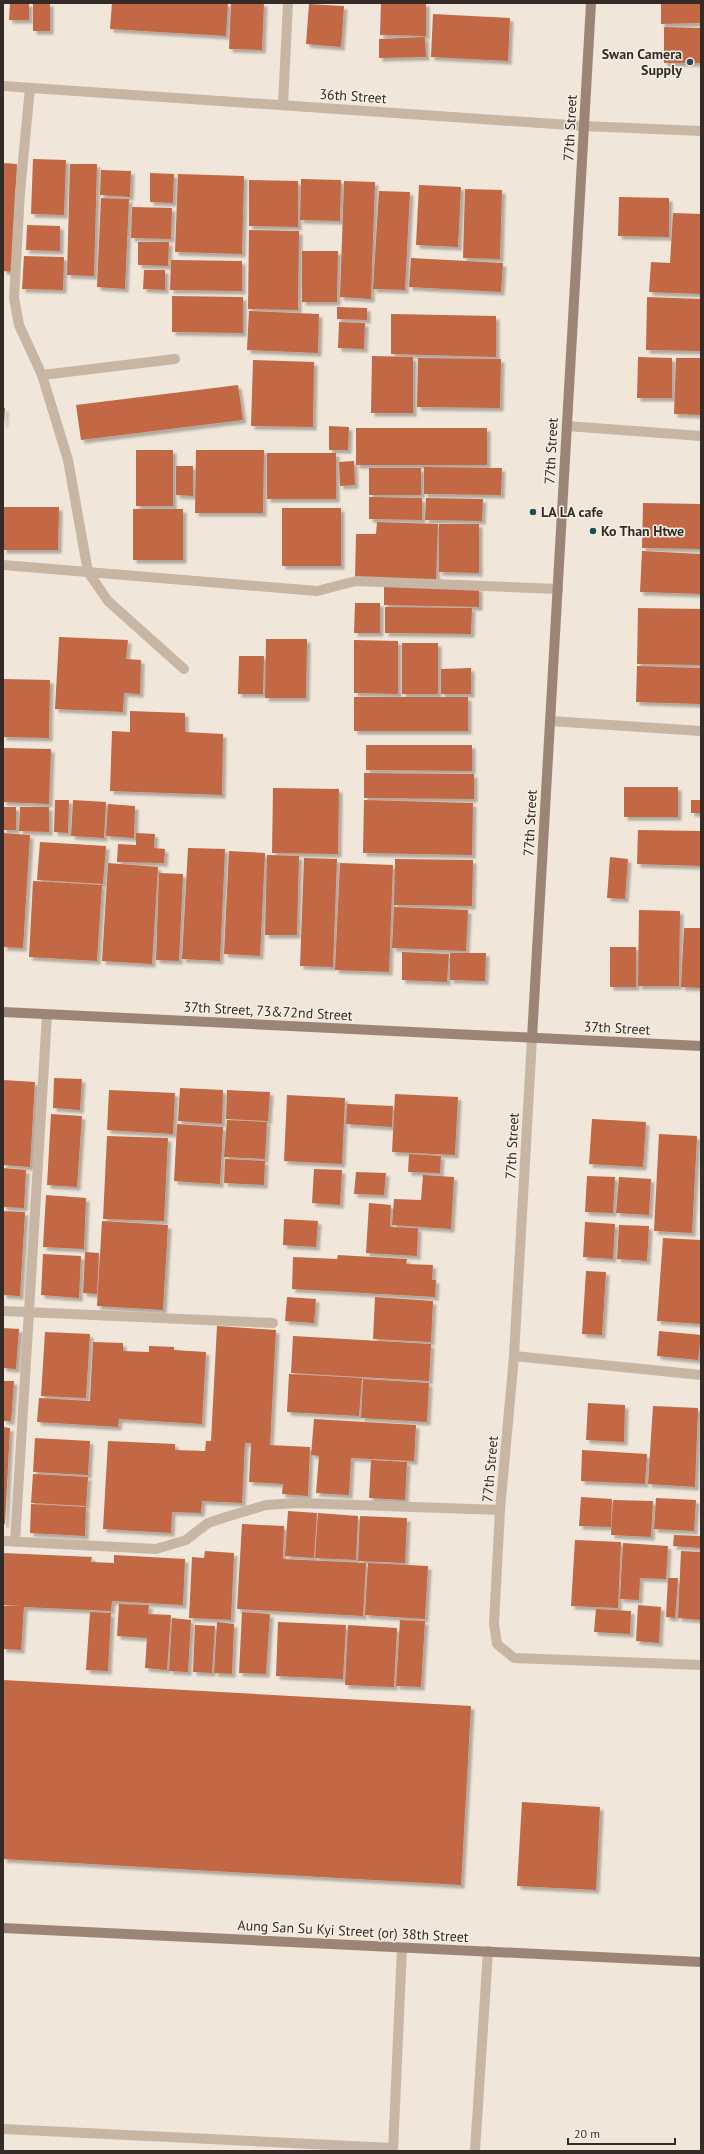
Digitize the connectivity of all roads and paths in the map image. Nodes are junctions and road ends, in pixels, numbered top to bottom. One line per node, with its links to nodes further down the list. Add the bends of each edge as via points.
1 (288, 3): 5 (street)
2 (591, 3): 6 (street, 77th Street)
3 (3, 86): 4 (street, 36th Street)
4 (30, 88): 5 (street, 36th Street); 9 (street, via 20,192 14,298 19,325)
5 (283, 105): 6 (street, 36th Street)
6 (584, 126): 7 (street, 36th Street); 10 (street, 77th Street)
7 (701, 131)
8 (175, 360): 9 (street)
9 (42, 375): 13 (street, via 68,460)
10 (567, 426): 11 (street); 14 (street, 77th Street)
11 (701, 436)
12 (3, 565): 13 (street)
13 (88, 572): 14 (street, via 317,591 356,581); 15 (street, via 108,601)
14 (558, 589): 16 (street, 77th Street)
15 (184, 669)
16 (550, 721): 17 (street); 20 (street, 77th Street)
17 (701, 731)
18 (3, 1012): 19 (street, 37th Street, 73&72nd Street)
19 (47, 1015): 20 (street, 37th Street, 73&72nd Street); 23 (street)
20 (532, 1038): 21 (street, 37th Street); 25 (street, 77th Street)
21 (701, 1046)
22 (3, 1311): 23 (street)
23 (30, 1313): 24 (street); 29 (street)
24 (273, 1323)
25 (514, 1356): 26 (street); 27 (street, 77th Street)
26 (701, 1375)
27 (500, 1510): 29 (street, via 293,1503 266,1505 208,1523 186,1540 156,1549); 30 (street, 77th Street, via 494,1624 497,1644 514,1658)
28 (3, 1541): 29 (street)
29 (15, 1542)
30 (701, 1665)
31 (3, 1928): 32 (street, Aung San Su Kyi Street (or) 38th Street)
32 (402, 1948): 33 (street, Aung San Su Kyi Street (or) 38th Street); 36 (street)
33 (488, 1951): 34 (street, Aung San Su Kyi Street (or) 38th Street); 37 (street)
34 (701, 1962)
35 (3, 2129): 36 (street)
36 (394, 2149)
37 (475, 2151)

